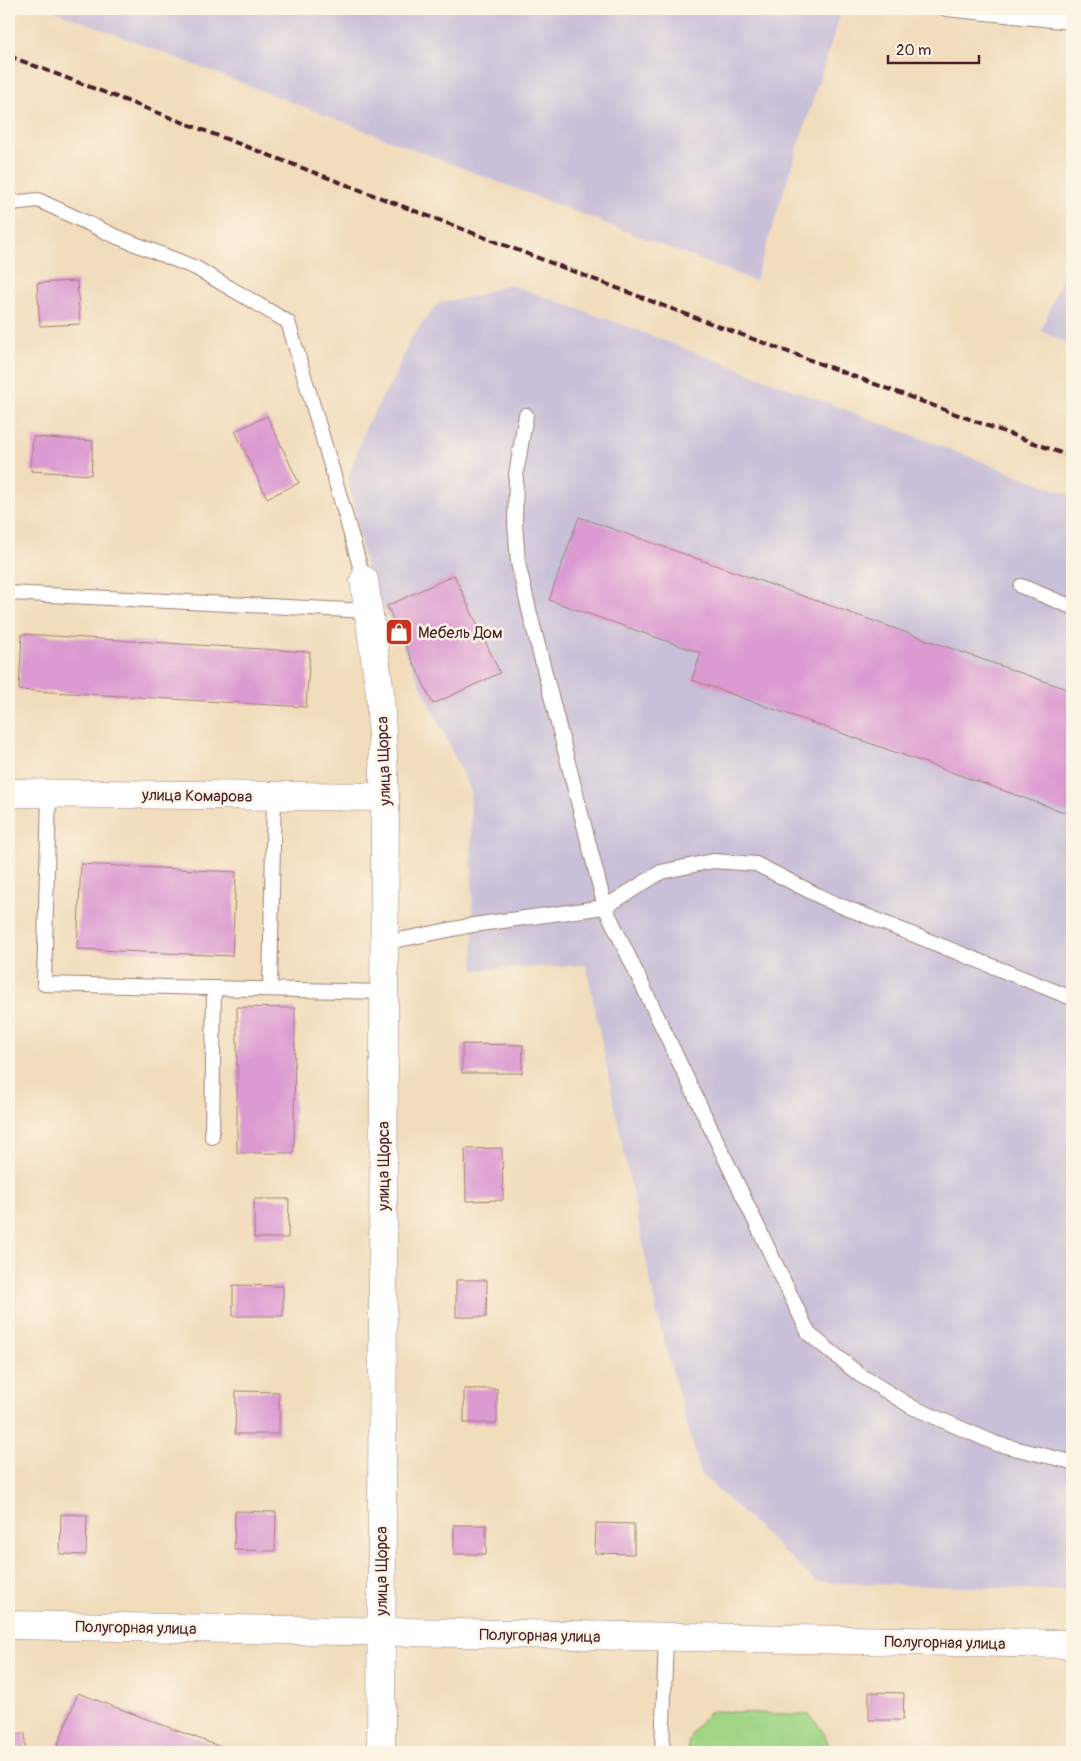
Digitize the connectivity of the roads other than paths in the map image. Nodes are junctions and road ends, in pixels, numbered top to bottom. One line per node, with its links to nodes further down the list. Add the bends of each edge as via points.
1 (946, 9): 2 (lane)
2 (1072, 22)
3 (9, 205): 5 (lane, via 38,200 115,236 196,268 288,322)
4 (526, 415): 14 (lane, via 516,475 518,562)
5 (364, 580): 9 (street, улица Щорса)
6 (1021, 586): 8 (lane)
7 (9, 593): 9 (lane)
8 (1072, 607)
9 (368, 611): 13 (street, улица Щорса, via 380,693)
10 (9, 793): 11 (street, улица Комарова)
11 (49, 794): 12 (street, улица Комарова); 16 (lane, via 44,984)
12 (274, 796): 13 (street, улица Комарова); 17 (lane)
13 (385, 797): 15 (street, улица Щорса)
14 (605, 907): 15 (lane, via 473,925); 19 (lane, via 661,872 714,861 756,864 829,902); 21 (lane, via 809,1334 860,1375 912,1408 997,1444)
15 (384, 943): 18 (street, улица Щорса)
16 (214, 988): 17 (lane); 20 (lane)
17 (270, 989): 18 (lane)
18 (384, 992): 23 (street, улица Щорса)
19 (1072, 998)
20 (212, 1137)
21 (1072, 1462)
22 (9, 1625): 23 (street, Полугорная улица)
23 (381, 1632): 24 (street, Полугорная улица); 26 (street, улица Щорса)
24 (666, 1637): 25 (street, Полугорная улица); 27 (lane)
25 (1072, 1644)
26 (381, 1752)
27 (662, 1752)

